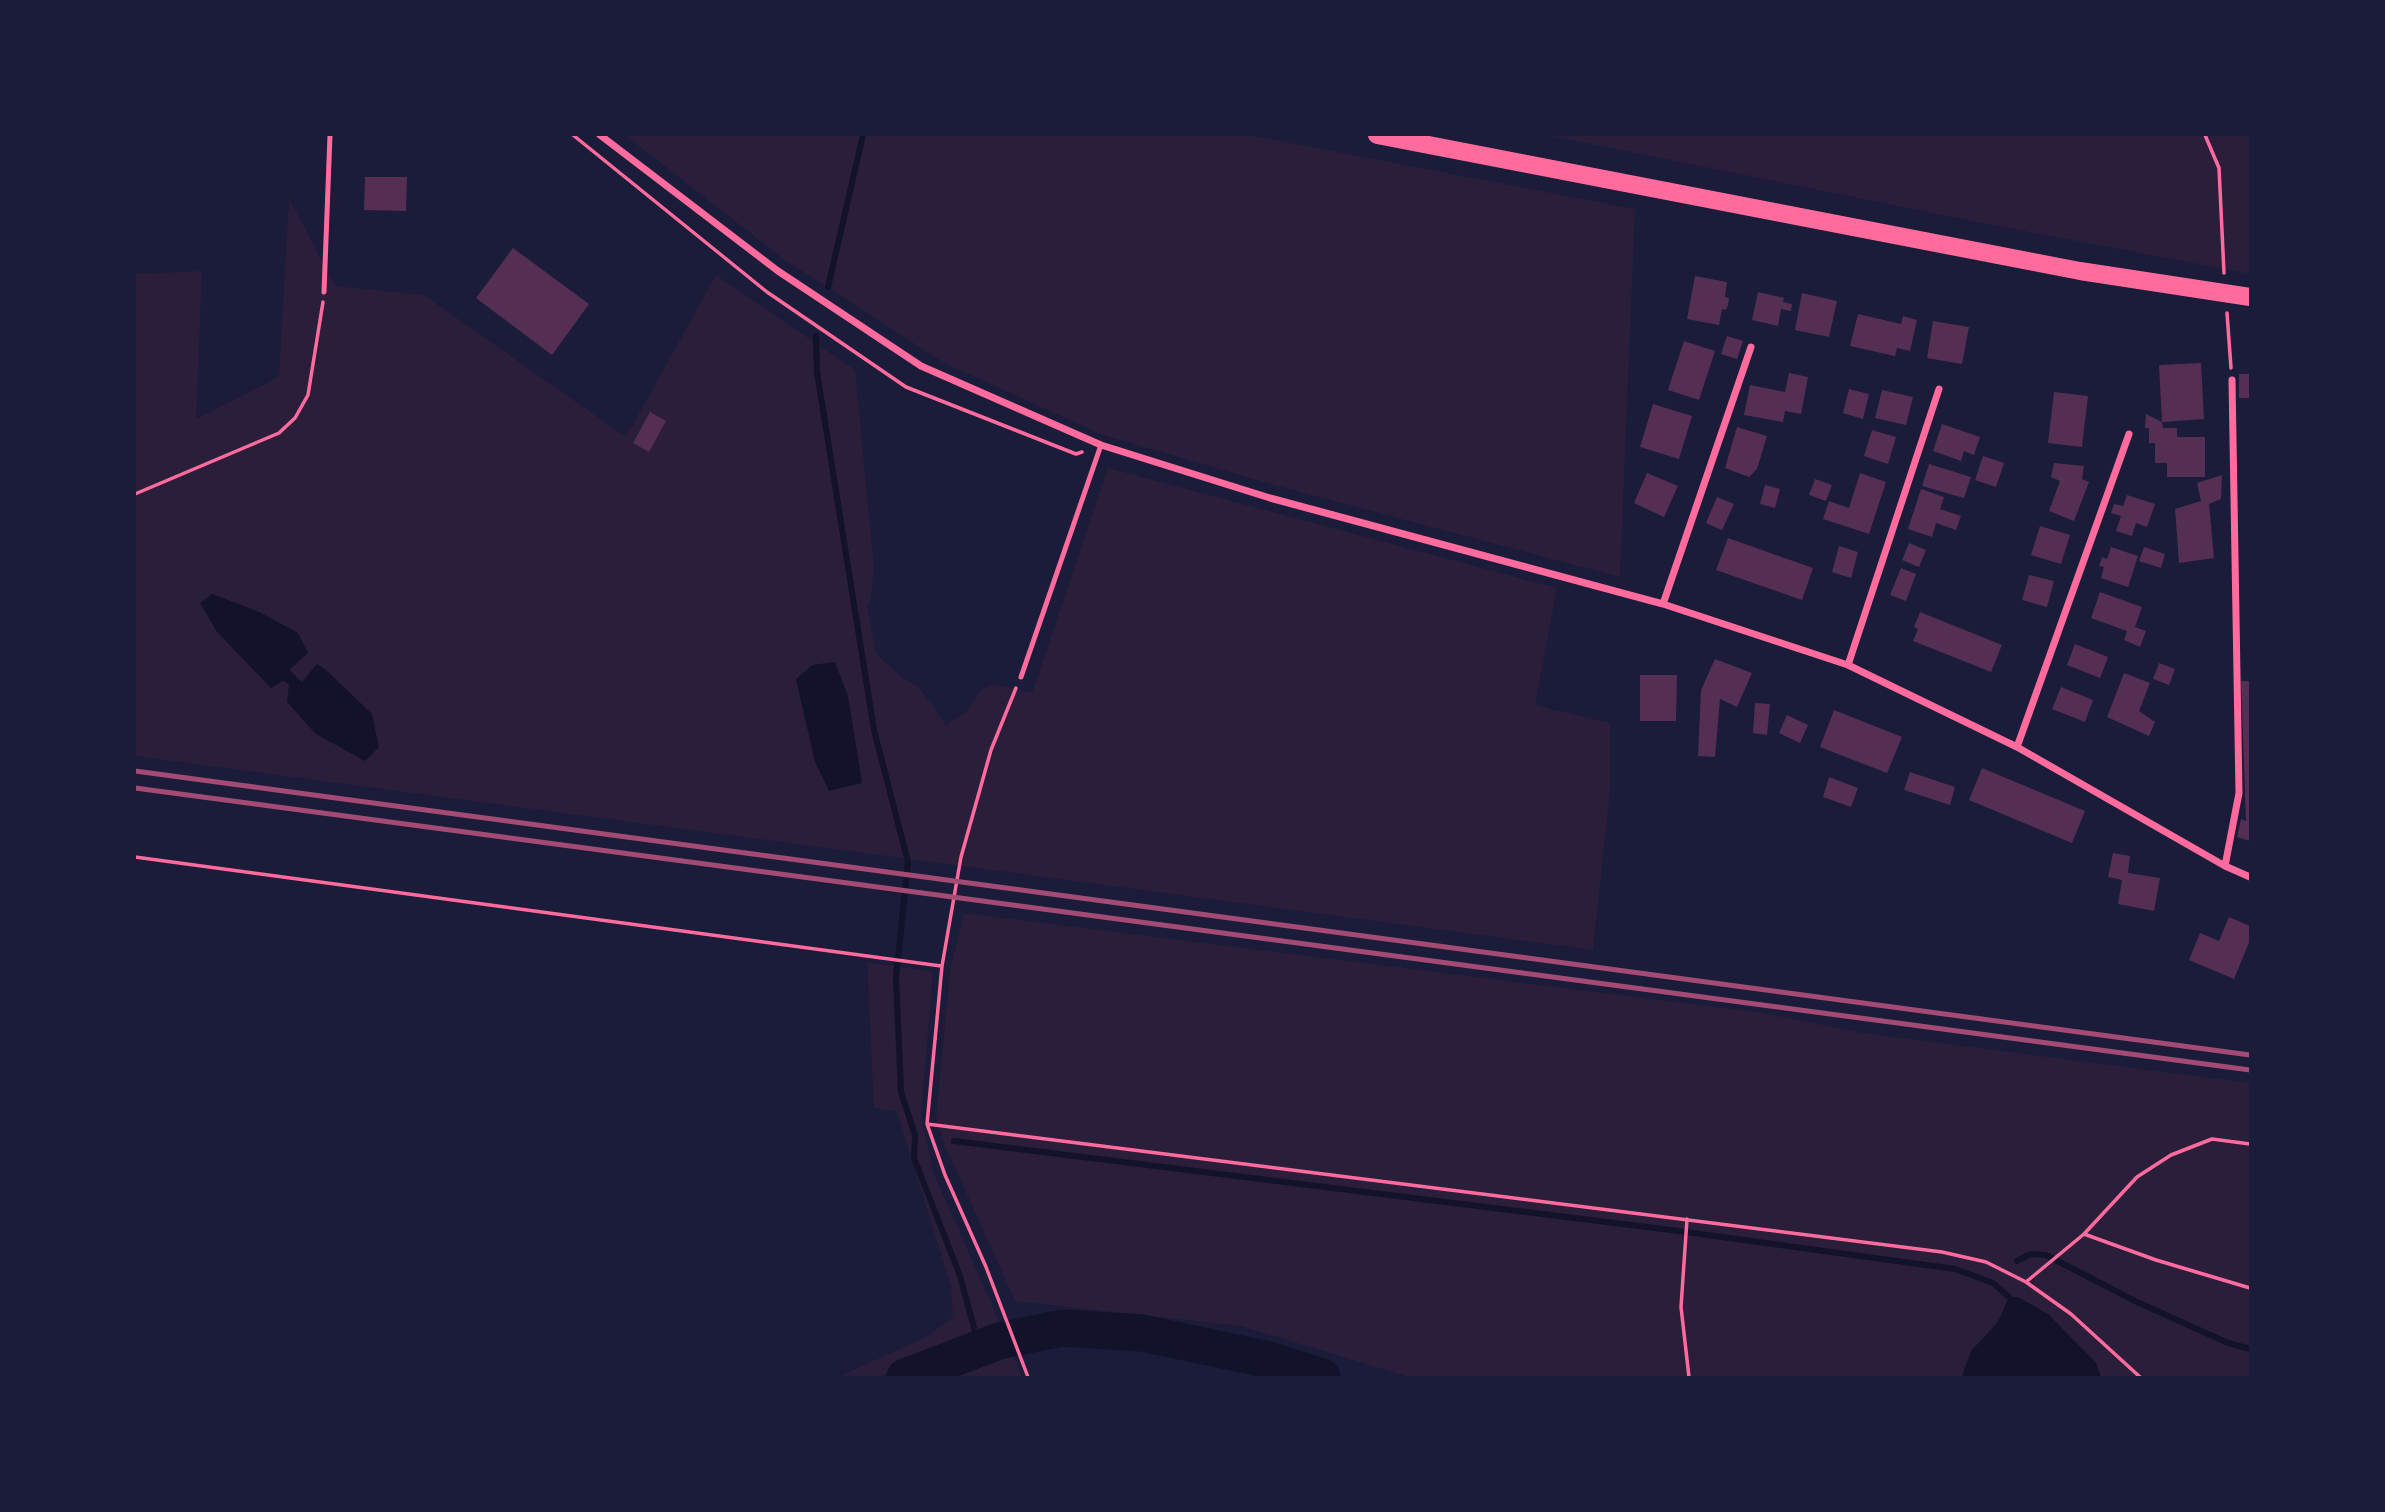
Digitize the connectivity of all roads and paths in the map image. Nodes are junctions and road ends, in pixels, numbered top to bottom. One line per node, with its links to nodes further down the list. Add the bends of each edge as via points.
1 (330, 135): 5 (lane)
2 (600, 135): 12 (street, via 778,271 921,366)
3 (1377, 135): 6 (main road, via 2066,268)
4 (2205, 135): 6 (path, via 2219,168)
5 (324, 292): 13 (path, via 308,396 295,418 279,433)
6 (2225, 294): 7 (main road); 9 (path)
7 (2250, 297)
8 (1751, 347): 14 (street)
9 (2232, 380): 19 (street, via 2239,793)
10 (1939, 389): 15 (street)
11 (2129, 434): 17 (street)
12 (1101, 445): 14 (street, via 1283,501); 16 (lane)
13 (135, 494)
14 (1663, 604): 15 (street)
15 (1847, 665): 17 (street)
16 (1021, 677): 21 (path, via 991,750 961,856)
17 (2017, 747): 19 (street)
18 (135, 857): 21 (path)
19 (2225, 866): 20 (street)
20 (2250, 877)
21 (942, 966): 22 (path)
22 (928, 1124): 24 (path); 28 (path)
23 (2250, 1144): 25 (path, via 2212,1139 2171,1155 2137,1177)
24 (1687, 1219): 26 (path, via 1942,1252 1986,1262); 29 (path, via 1681,1307)
25 (2084, 1234): 26 (path); 27 (path)
26 (2026, 1282): 30 (path, via 2071,1314)
27 (2250, 1288)
28 (1028, 1377)
29 (1689, 1377)
30 (2140, 1377)

